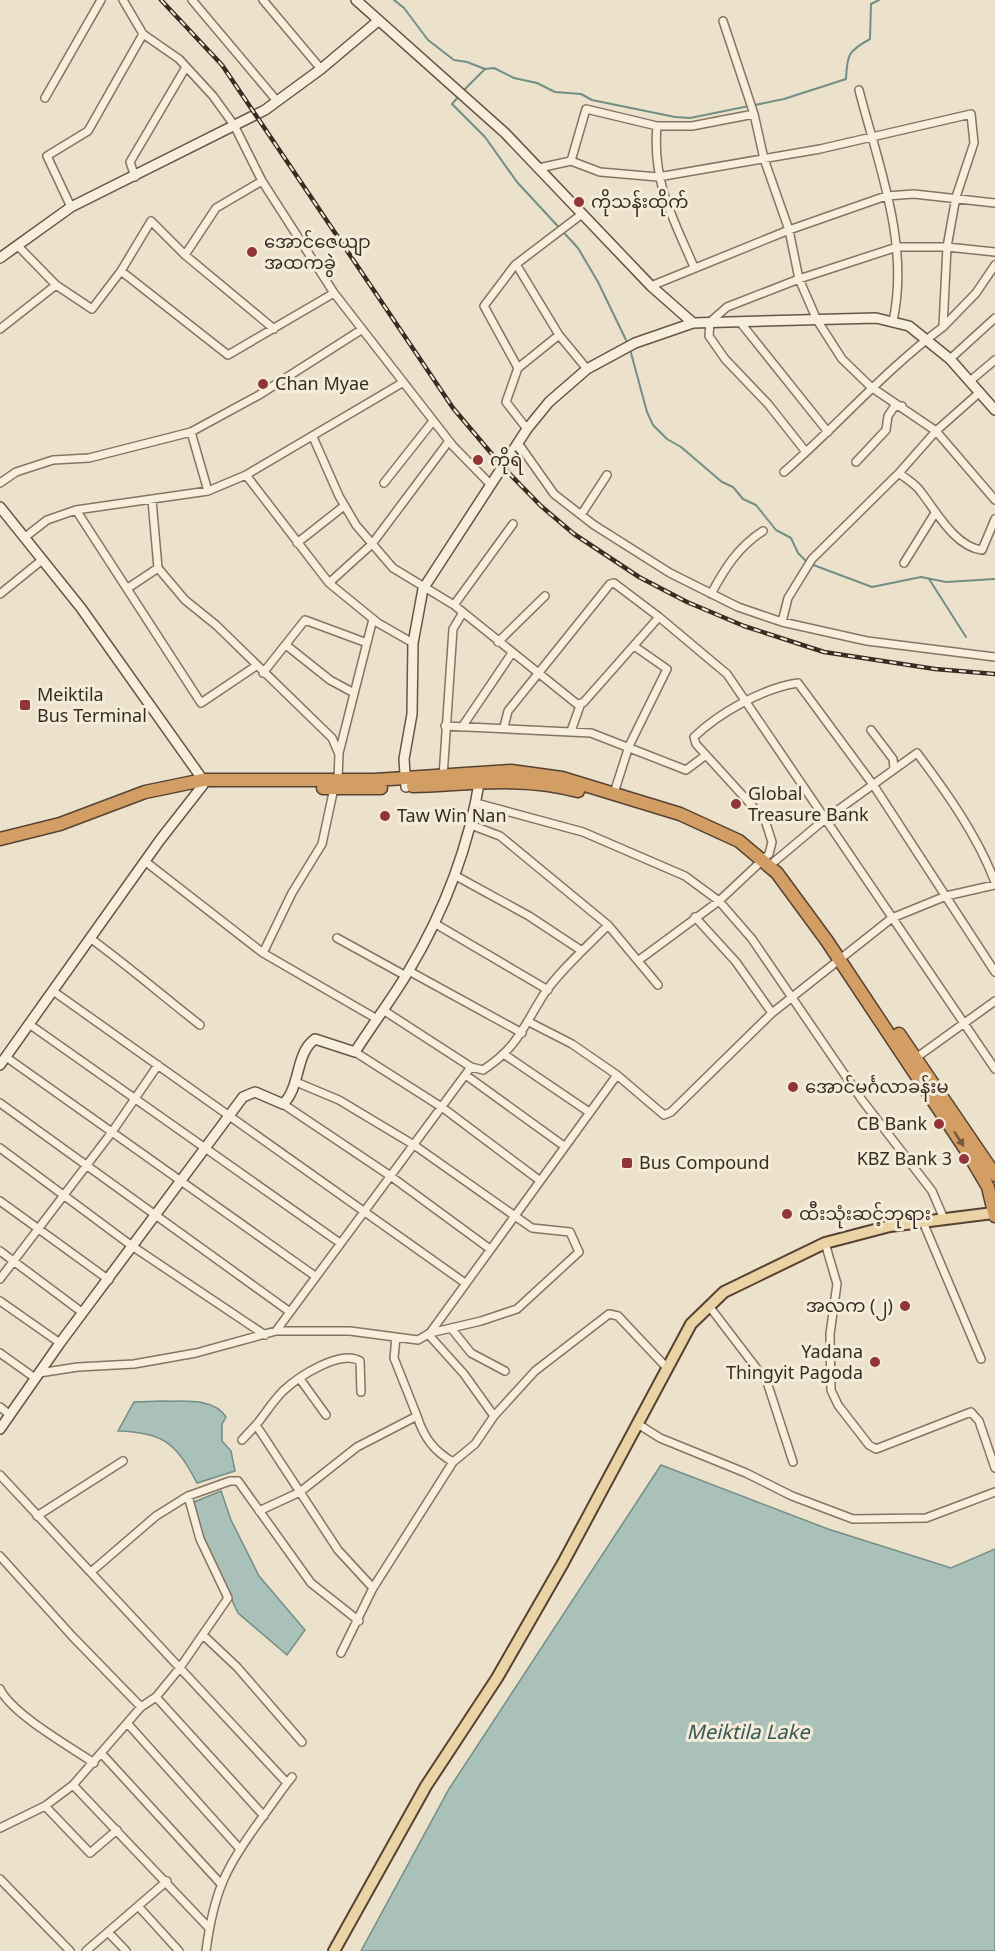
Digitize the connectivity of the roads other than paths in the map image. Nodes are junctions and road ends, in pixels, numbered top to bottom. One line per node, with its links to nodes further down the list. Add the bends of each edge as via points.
1 (101, 0): 12 (street)
2 (123, 0): 8 (street)
3 (192, 0): 13 (street)
4 (263, 0): 10 (street)
5 (356, 0): 6 (street)
6 (378, 21): 10 (street); 20 (street, via 441,73)
7 (723, 21): 14 (street)
8 (143, 34): 9 (street); 27 (street, via 88,131 47,156)
9 (186, 67): 15 (street); 21 (street, via 130,162)
10 (321, 69): 13 (street)
11 (859, 90): 17 (street)
12 (45, 98)
13 (277, 100): 15 (street)
14 (753, 114): 16 (street, via 692,126); 18 (street)
15 (234, 125): 21 (street); 23 (street)
16 (657, 126): 19 (street, via 586,109); 22 (street)
17 (871, 138): 18 (street); 24 (street); 25 (street, via 971,114 974,143)
18 (764, 159): 22 (street); 29 (street)
19 (571, 161): 20 (street); 22 (street, via 600,172)
20 (539, 168): 28 (street)
21 (135, 177): 27 (street)
22 (658, 177): 38 (street)
23 (262, 181): 34 (street, via 216,208); 43 (street)
24 (886, 196): 25 (street); 29 (street); 31 (street)
25 (956, 197): 26 (street); 32 (street)
26 (995, 203)
27 (71, 207): 30 (street)
28 (582, 214): 36 (street); 42 (street)
29 (789, 230): 38 (street); 40 (street)
30 (18, 246): 35 (street); 41 (street)
31 (897, 247): 32 (street); 40 (street); 46 (street, via 899,295)
32 (946, 247): 33 (street); 50 (street)
33 (995, 252)
34 (185, 255): 39 (street, via 151,221); 51 (street)
35 (0, 258)
36 (516, 264): 54 (street); 58 (street, via 484,306)
37 (995, 265): 50 (street, via 976,293)
38 (694, 267): 42 (street)
39 (121, 271): 41 (street, via 92,309); 51 (street, via 228,355)
40 (799, 279): 45 (street); 47 (street, via 727,307)
41 (56, 285): 52 (street)
42 (651, 286): 49 (street)
43 (334, 293): 51 (street); 53 (street)
44 (995, 318): 56 (street)
45 (817, 320): 46 (street); 48 (street); 62 (street, via 843,359)
46 (893, 321): 55 (street, via 909,326)
47 (710, 322): 48 (street); 49 (street); 74 (street, via 709,336 725,359)
48 (741, 322): 70 (street)
49 (693, 323): 59 (street, via 635,343)
50 (943, 327): 55 (street)
51 (274, 328)
52 (0, 329)
53 (361, 330): 61 (street); 69 (street, via 259,395)
54 (559, 335): 58 (street); 59 (street)
55 (926, 339): 56 (street); 62 (street)
56 (950, 359): 60 (street)
57 (995, 360): 60 (street)
58 (518, 368): 67 (street, via 506,402)
59 (587, 369): 67 (street, via 549,402)
60 (970, 381): 63 (street)
61 (402, 383): 66 (street); 71 (street)
62 (871, 387): 64 (street); 70 (street)
63 (980, 392): 65 (street); 68 (street)
64 (902, 406): 68 (street); 75 (street, via 894,407 886,430)
65 (995, 410)
66 (433, 421): 72 (street); 81 (street)
67 (527, 429): 73 (street)
68 (936, 431): 77 (street); 85 (street)
69 (191, 432): 80 (street, via 90,458 53,460 16,472); 83 (street)
70 (828, 432): 74 (street)
71 (313, 437): 78 (street); 86 (street)
72 (449, 441): 82 (street); 96 (street)
73 (518, 443): 82 (street); 90 (street, via 554,494)
74 (806, 452): 76 (street)
75 (856, 462)
76 (784, 472)
77 (899, 473): 89 (street, via 920,490); 110 (street, via 812,559 788,598)
78 (246, 474): 83 (street); 95 (street)
79 (607, 475): 90 (street)
80 (0, 483)
81 (384, 483)
82 (491, 485): 102 (street)
83 (208, 491): 84 (street)
84 (152, 500): 88 (street); 99 (street)
85 (995, 500)
86 (344, 506): 95 (street); 96 (street)
87 (0, 507): 94 (street)
88 (76, 510): 94 (street, via 47,520); 101 (street)
89 (935, 513): 91 (street, via 973,549 982,550); 98 (street)
90 (581, 515): 104 (street, via 670,573)
91 (995, 519)
92 (513, 525): 106 (street)
93 (763, 531): 104 (street, via 737,551)
94 (24, 538): 97 (street)
95 (297, 543): 100 (street)
96 (372, 544): 100 (street); 102 (street, via 393,568)
97 (42, 560): 103 (street); 135 (street, via 81,608)
98 (904, 563)
99 (158, 567): 101 (street); 118 (street, via 185,600)
100 (328, 583): 109 (street)
101 (128, 588): 118 (street, via 201,703)
102 (423, 589): 106 (street); 113 (street)
103 (0, 594)
104 (711, 594): 110 (street)
105 (545, 596): 111 (street)
106 (454, 606): 107 (street)
107 (462, 614): 111 (street); 124 (street, via 453,629)
108 (659, 618): 115 (street); 120 (street, via 614,583 610,584); 122 (street, via 727,674)
109 (373, 619): 112 (street); 113 (street)
110 (782, 622): 117 (street, via 867,641)
111 (498, 642): 116 (street)
112 (367, 643): 114 (street, via 305,620); 121 (street)
113 (413, 643): 136 (street, via 412,714 404,759)
114 (286, 645): 119 (street); 121 (street, via 330,680)
115 (634, 646): 123 (street); 129 (street, via 667,669)
116 (512, 653): 120 (street); 125 (street)
117 (995, 657)
118 (256, 666): 119 (street)
119 (263, 673): 130 (street, via 318,722)
120 (537, 673): 123 (street); 126 (street, via 508,711)
121 (354, 693): 130 (street)
122 (746, 702): 131 (street, via 713,719 694,737); 138 (street, via 798,683); 142 (street)
123 (581, 704): 128 (street)
124 (444, 726): 125 (street); 133 (street)
125 (462, 727): 126 (street)
126 (504, 727): 128 (street)
127 (871, 730): 132 (street, via 893,759)
128 (571, 731): 129 (street, via 591,733)
129 (629, 746): 131 (street, via 686,770); 139 (street)
130 (339, 754): 137 (street)
131 (706, 755): 145 (street, via 765,820 772,842)
132 (894, 769): 138 (street); 148 (street, via 917,753 967,826)
133 (443, 777): 134 (highway); 136 (highway)
134 (480, 779): 136 (highway); 139 (highway, via 511,771 536,773); 140 (highway, via 542,782); 141 (street)
135 (200, 782): 137 (highway); 144 (highway, via 146,792 60,824); 146 (street)
136 (405, 783): 137 (highway)
137 (336, 784): 158 (street, via 322,844)
138 (874, 786): 142 (street); 149 (street)
139 (614, 793): 140 (highway)
140 (634, 802): 145 (highway, via 680,814 739,841)
141 (476, 803): 143 (street); 150 (street, via 583,832 685,876)
142 (824, 820): 145 (street); 152 (street)
143 (471, 825): 147 (street); 154 (street, via 500,836)
144 (0, 839)
145 (769, 860): 150 (street); 159 (highway)
146 (146, 862): 155 (street); 158 (street)
147 (456, 876): 153 (street); 157 (street)
148 (995, 884): 149 (street)
149 (946, 896): 152 (street); 161 (street)
150 (719, 901): 151 (street); 166 (street, via 752,939)
151 (695, 917): 160 (street); 169 (street, via 736,962)
152 (892, 918): 159 (street); 173 (street)
153 (434, 923): 162 (street); 164 (street)
154 (608, 925): 157 (street); 160 (street)
155 (90, 938): 165 (street); 174 (street)
156 (337, 938): 162 (street)
157 (582, 951): 164 (street)
158 (262, 953): 170 (street)
159 (842, 956): 166 (street); 179 (highway)
160 (639, 960): 163 (street)
161 (995, 972)
162 (407, 973): 168 (street); 175 (street)
163 (658, 985)
164 (548, 990): 171 (street)
165 (53, 991): 172 (street); 180 (street)
166 (789, 998): 169 (street); 208 (street, via 932,1191)
167 (995, 1001): 173 (street)
168 (383, 1010): 170 (street); 181 (street)
169 (772, 1013): 183 (street, via 664,1115)
170 (376, 1019): 176 (street)
171 (529, 1022): 175 (street); 183 (street, via 572,1044)
172 (29, 1024): 178 (street); 186 (street)
173 (963, 1024): 179 (street); 182 (street)
174 (200, 1025)
175 (522, 1033): 177 (street)
176 (355, 1052): 185 (street, via 315,1039 306,1049); 189 (street)
177 (505, 1056): 181 (street, via 483,1070); 190 (street)
178 (3, 1061): 192 (street)
179 (912, 1061): 199 (highway); 204 (highway, one-way to 204, via 988,1187)
180 (158, 1065): 186 (street); 191 (street)
181 (471, 1067): 184 (street)
182 (995, 1069)
183 (617, 1075): 190 (street)
184 (466, 1076): 189 (street); 194 (street)
185 (296, 1082): 188 (street); 193 (street, via 339,1100)
186 (135, 1099): 192 (street); 195 (street)
187 (0, 1103): 197 (street)
188 (283, 1104): 191 (street, via 255,1092 243,1097); 198 (street)
189 (443, 1108): 193 (street); 201 (street)
190 (589, 1112): 194 (street)
191 (228, 1115): 195 (street); 205 (street)
192 (112, 1132): 197 (street); 200 (street)
193 (414, 1146): 198 (street); 207 (street)
194 (564, 1146): 201 (street)
195 (204, 1147): 200 (street); 211 (street)
196 (0, 1148): 202 (street)
197 (87, 1166): 202 (street); 206 (street)
198 (389, 1175): 205 (street); 214 (street)
199 (995, 1175)
200 (181, 1180): 206 (street); 217 (street)
201 (539, 1180): 207 (street)
202 (63, 1197): 210 (street); 213 (street)
203 (0, 1201): 210 (street)
204 (994, 1208): 208 (main road)
205 (363, 1211): 211 (street); 220 (street)
206 (155, 1216): 213 (street); 223 (street)
207 (515, 1216): 214 (street); 225 (street, via 532,1228 570,1232 579,1252 517,1309)
208 (944, 1219): 209 (main road)
209 (923, 1222): 212 (main road, via 890,1226); 232 (street)
210 (38, 1230): 216 (street); 219 (street)
211 (340, 1243): 217 (street)
212 (825, 1243): 222 (main road, via 724,1292); 250 (street, via 837,1284 830,1334 831,1390 838,1405 876,1449 971,1412 979,1421)
213 (132, 1246): 219 (street); 228 (street)
214 (490, 1249): 220 (street)
215 (0, 1251): 216 (street)
216 (14, 1262): 218 (street); 224 (street)
217 (315, 1276): 223 (street)
218 (0, 1279)
219 (109, 1280): 224 (street)
220 (465, 1283): 227 (street)
221 (0, 1301): 230 (street)
222 (709, 1306): 233 (main road, via 691,1324); 249 (street, via 767,1382)
223 (290, 1311): 226 (street)
224 (83, 1313): 230 (street)
225 (451, 1328): 227 (street); 234 (street, via 471,1353)
226 (276, 1331): 228 (street); 229 (street, via 350,1331)
227 (429, 1333): 229 (street, via 418,1340); 242 (street)
228 (265, 1335): 235 (street, via 196,1353 134,1364 78,1367)
229 (396, 1337): 241 (street, via 394,1358)
230 (60, 1343): 235 (street)
231 (0, 1353): 235 (street)
232 (981, 1359)
233 (668, 1369): 242 (street, via 618,1316 609,1314 535,1371); 243 (main road)
234 (505, 1371)
235 (37, 1376): 239 (street)
236 (300, 1379): 237 (street, via 335,1360 356,1358 362,1367); 240 (street); 244 (street, via 283,1391)
237 (362, 1392)
238 (0, 1407): 239 (street)
239 (9, 1414): 245 (street)
240 (326, 1415)
241 (417, 1416): 248 (street, via 422,1432 437,1452); 252 (street, via 357,1447)
242 (494, 1416): 248 (street, via 475,1444)
243 (638, 1424): 253 (street, via 660,1438 853,1520 926,1518); 289 (main road, via 517,1643 426,1786)
244 (256, 1425): 246 (street); 252 (street)
245 (0, 1430)
246 (242, 1440)
247 (123, 1461): 256 (street)
248 (453, 1462): 259 (street)
249 (794, 1462)
250 (995, 1468)
251 (0, 1475): 256 (street)
252 (300, 1492): 255 (street); 259 (street, via 338,1550)
253 (995, 1492)
254 (188, 1496): 255 (street, via 238,1481); 258 (street, via 156,1516); 261 (street, via 200,1539 228,1598)
255 (259, 1511): 260 (street, via 311,1582)
256 (37, 1515): 258 (street)
257 (0, 1556): 267 (street)
258 (91, 1572): 263 (street)
259 (373, 1588): 260 (street)
260 (359, 1621): 262 (street)
261 (203, 1635): 263 (street); 269 (street, via 237,1667)
262 (341, 1653)
263 (179, 1669): 265 (street); 274 (street, via 289,1780)
264 (0, 1689): 266 (street)
265 (156, 1697): 267 (street); 274 (street)
266 (2, 1698): 271 (street)
267 (141, 1707): 268 (street)
268 (128, 1724): 270 (street); 277 (street)
269 (302, 1742)
270 (102, 1754): 271 (street); 280 (street)
271 (94, 1763): 272 (street)
272 (73, 1785): 273 (street); 276 (street)
273 (45, 1806): 275 (street); 276 (street, via 90,1852)
274 (264, 1816): 277 (street)
275 (0, 1828)
276 (117, 1830): 279 (street)
277 (239, 1848): 280 (street)
278 (0, 1879): 284 (street)
279 (168, 1881): 281 (street); 282 (street)
280 (221, 1884): 282 (street)
281 (138, 1906): 283 (street); 287 (street)
282 (209, 1928): 288 (street)
283 (108, 1932): 285 (street); 286 (street)
284 (70, 1951)
285 (86, 1951)
286 (126, 1951)
287 (179, 1951)
288 (206, 1951)
289 (334, 1951)

